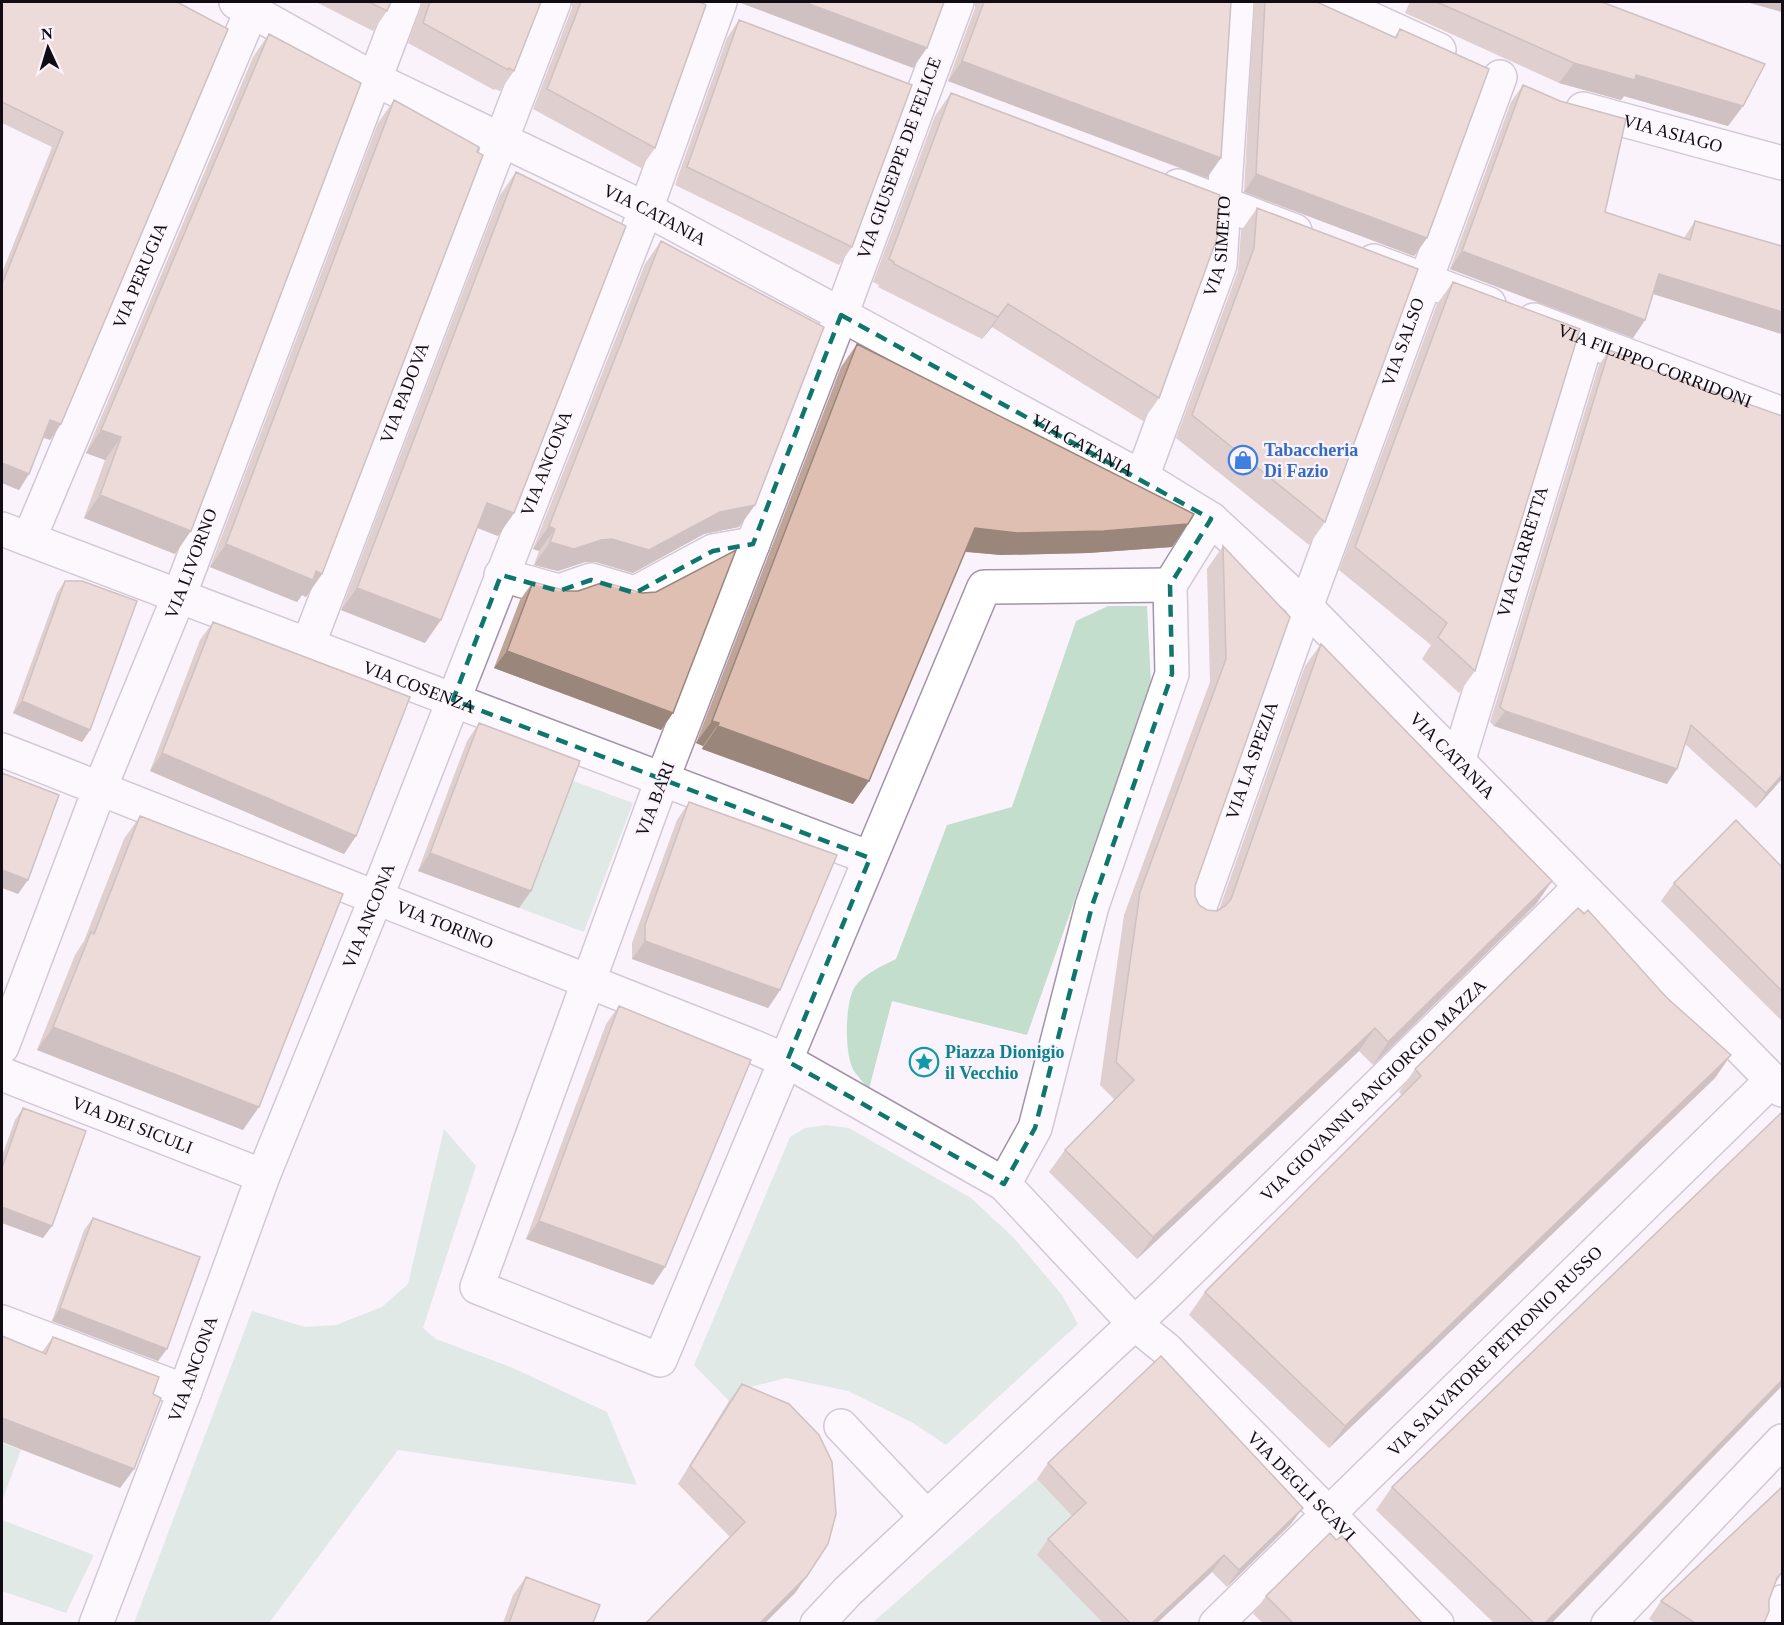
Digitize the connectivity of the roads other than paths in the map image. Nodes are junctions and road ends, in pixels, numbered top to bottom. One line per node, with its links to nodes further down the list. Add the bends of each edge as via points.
1 (404, 2): 11 (street, VIA LIVORNO)
2 (554, 2): 16 (street, VIA PADOVA)
3 (684, 2): 8 (street)
4 (957, 2): 14 (street, VIA GIUSEPPE DE FELICE)
5 (1237, 2): 19 (street, VIA SIMETO)
6 (1334, 2): 9 (street, VIA ASIAGO)
7 (247, 4): 11 (street, VIA CATANIA); 27 (street, VIA PERUGIA)
8 (718, 8): 10 (street); 20 (street, VIA ANCONA)
9 (1386, 12): 13 (street, VIA ASIAGO)
10 (749, 26)
11 (374, 79): 16 (street, VIA CATANIA); 31 (street, VIA LIVORNO)
12 (891, 79): 14 (street)
13 (1504, 79): 17 (street, VIA ASIAGO); 21 (street, VIA SALSO)
14 (924, 91): 15 (street); 22 (street, VIA GIUSEPPE DE FELICE)
15 (957, 104)
16 (502, 142): 20 (street, VIA CATANIA); 33 (street, VIA PADOVA)
17 (1782, 163)
18 (1146, 174): 19 (street, VIA FILIPPO CORRIDONI)
19 (1224, 204): 21 (street, VIA FILIPPO CORRIDONI); 25 (street, VIA SIMETO, via 1220,265)
20 (646, 209): 22 (street, VIA CATANIA); 29 (street, VIA ANCONA)
21 (1425, 280): 23 (street, VIA FILIPPO CORRIDONI); 32 (street, VIA SALSO)
22 (841, 315): 25 (street, VIA CATANIA); 28 (street, VIA BARI)
23 (1587, 340): 24 (street, VIA FILIPPO CORRIDONI); 36 (street, VIA GIARRETTA)
24 (1782, 414)
25 (1142, 477): 26 (street, VIA CATANIA)
26 (1211, 519): 30 (street); 32 (street, VIA CATANIA)
27 (15, 534): 31 (street, VIA COSENZA)
28 (753, 544): 29 (street, via 713,550 635,592 591,580 559,591); 37 (street, VIA BARI)
29 (501, 575): 34 (street, VIA ANCONA)
30 (1170, 585): 39 (street, via 984,587); 49 (street, via 1172,674 1092,906 1035,1128)
31 (179, 596): 33 (street, VIA COSENZA); 38 (street, VIA LIVORNO)
32 (1306, 607): 36 (street, VIA CATANIA); 42 (street, VIA LA SPEZIA)
33 (308, 645): 34 (street, VIA COSENZA)
34 (453, 700): 37 (street, VIA COSENZA); 41 (street, VIA ANCONA)
35 (2, 750): 38 (street, VIA TORINO)
36 (1458, 762): 40 (street, VIA CATANIA)
37 (662, 780): 39 (street, VIA COSENZA); 43 (street, VIA BARI)
38 (100, 788): 41 (street, VIA TORINO); 44 (street, VIA LIVORNO)
39 (870, 858): 45 (street)
40 (1580, 887): 47 (street, VIA CATANIA); 51 (street, VIA GIOVANNI SANGIORGIO MAZZA)
41 (376, 898): 43 (street, VIA TORINO); 48 (street, VIA ANCONA)
42 (1197, 915)
43 (588, 981): 45 (street, VIA TORINO); 45 (street, VIA BARI, via 477,1287 660,1360)
44 (2, 1047)
45 (787, 1061): 49 (street, VIA TORINO)
46 (2, 1074): 48 (street, VIA DEI SICULI)
47 (1777, 1085): 55 (street, VIA SALVATORE PETRONIO RUSSO)
48 (263, 1176): 52 (street, VIA ANCONA)
49 (1004, 1184): 51 (street, VIA DEGLI SCAVI)
50 (2, 1322): 52 (street)
51 (1134, 1323): 55 (street, VIA DEGLI SCAVI, via 1166,1348); 56 (street, VIA GIOVANNI SANGIORGIO MAZZA)
52 (185, 1390): 58 (street, VIA ANCONA)
53 (841, 1426): 56 (street)
54 (1782, 1441): 62 (street)
55 (1329, 1513): 60 (street, VIA SALVATORE PETRONIO RUSSO); 61 (street, VIA DEGLI SCAVI)
56 (927, 1517): 59 (street, VIA GIOVANNI SANGIORGIO MAZZA)
57 (1782, 1602): 63 (street)
58 (96, 1623)
59 (817, 1623)
60 (1216, 1623)
61 (1437, 1623)
62 (1611, 1623)
63 (1774, 1623)

